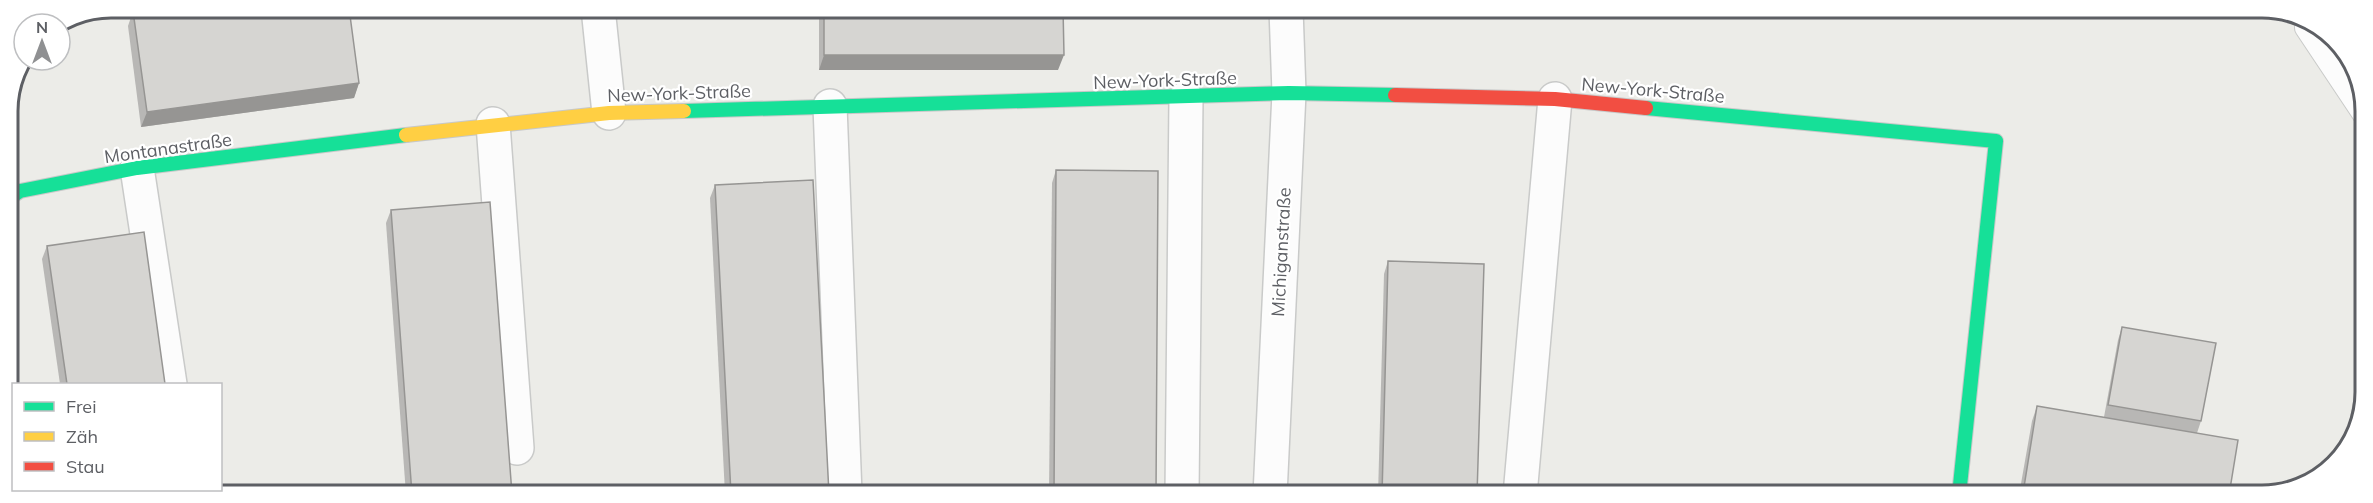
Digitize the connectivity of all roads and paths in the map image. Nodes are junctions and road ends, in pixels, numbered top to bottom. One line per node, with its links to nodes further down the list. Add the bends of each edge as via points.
1 (599, 18): 9 (street)
2 (1286, 18): 4 (street, Michiganstraße)
3 (2308, 31): 7 (lane)
4 (1289, 93): 5 (street, New-York-Straße); 6 (street, New-York-Straße); 18 (street, Michiganstraße)
5 (1186, 98): 8 (street, New-York-Straße); 17 (street)
6 (1555, 99): 19 (street); 20 (street, New-York-Straße, via 1996,141)
7 (2354, 100)
8 (830, 106): 9 (street, New-York-Straße); 16 (street)
9 (609, 113): 10 (street, New-York-Straße)
10 (493, 124): 11 (street, New-York-Straße); 15 (street)
11 (335, 145): 12 (street, Montanastraße)
12 (137, 168): 13 (street, Montanastraße); 14 (street)
13 (18, 193)
14 (170, 383)
15 (517, 448)
16 (845, 485)
17 (1182, 485)
18 (1270, 485)
19 (1521, 485)
20 (1960, 485)

